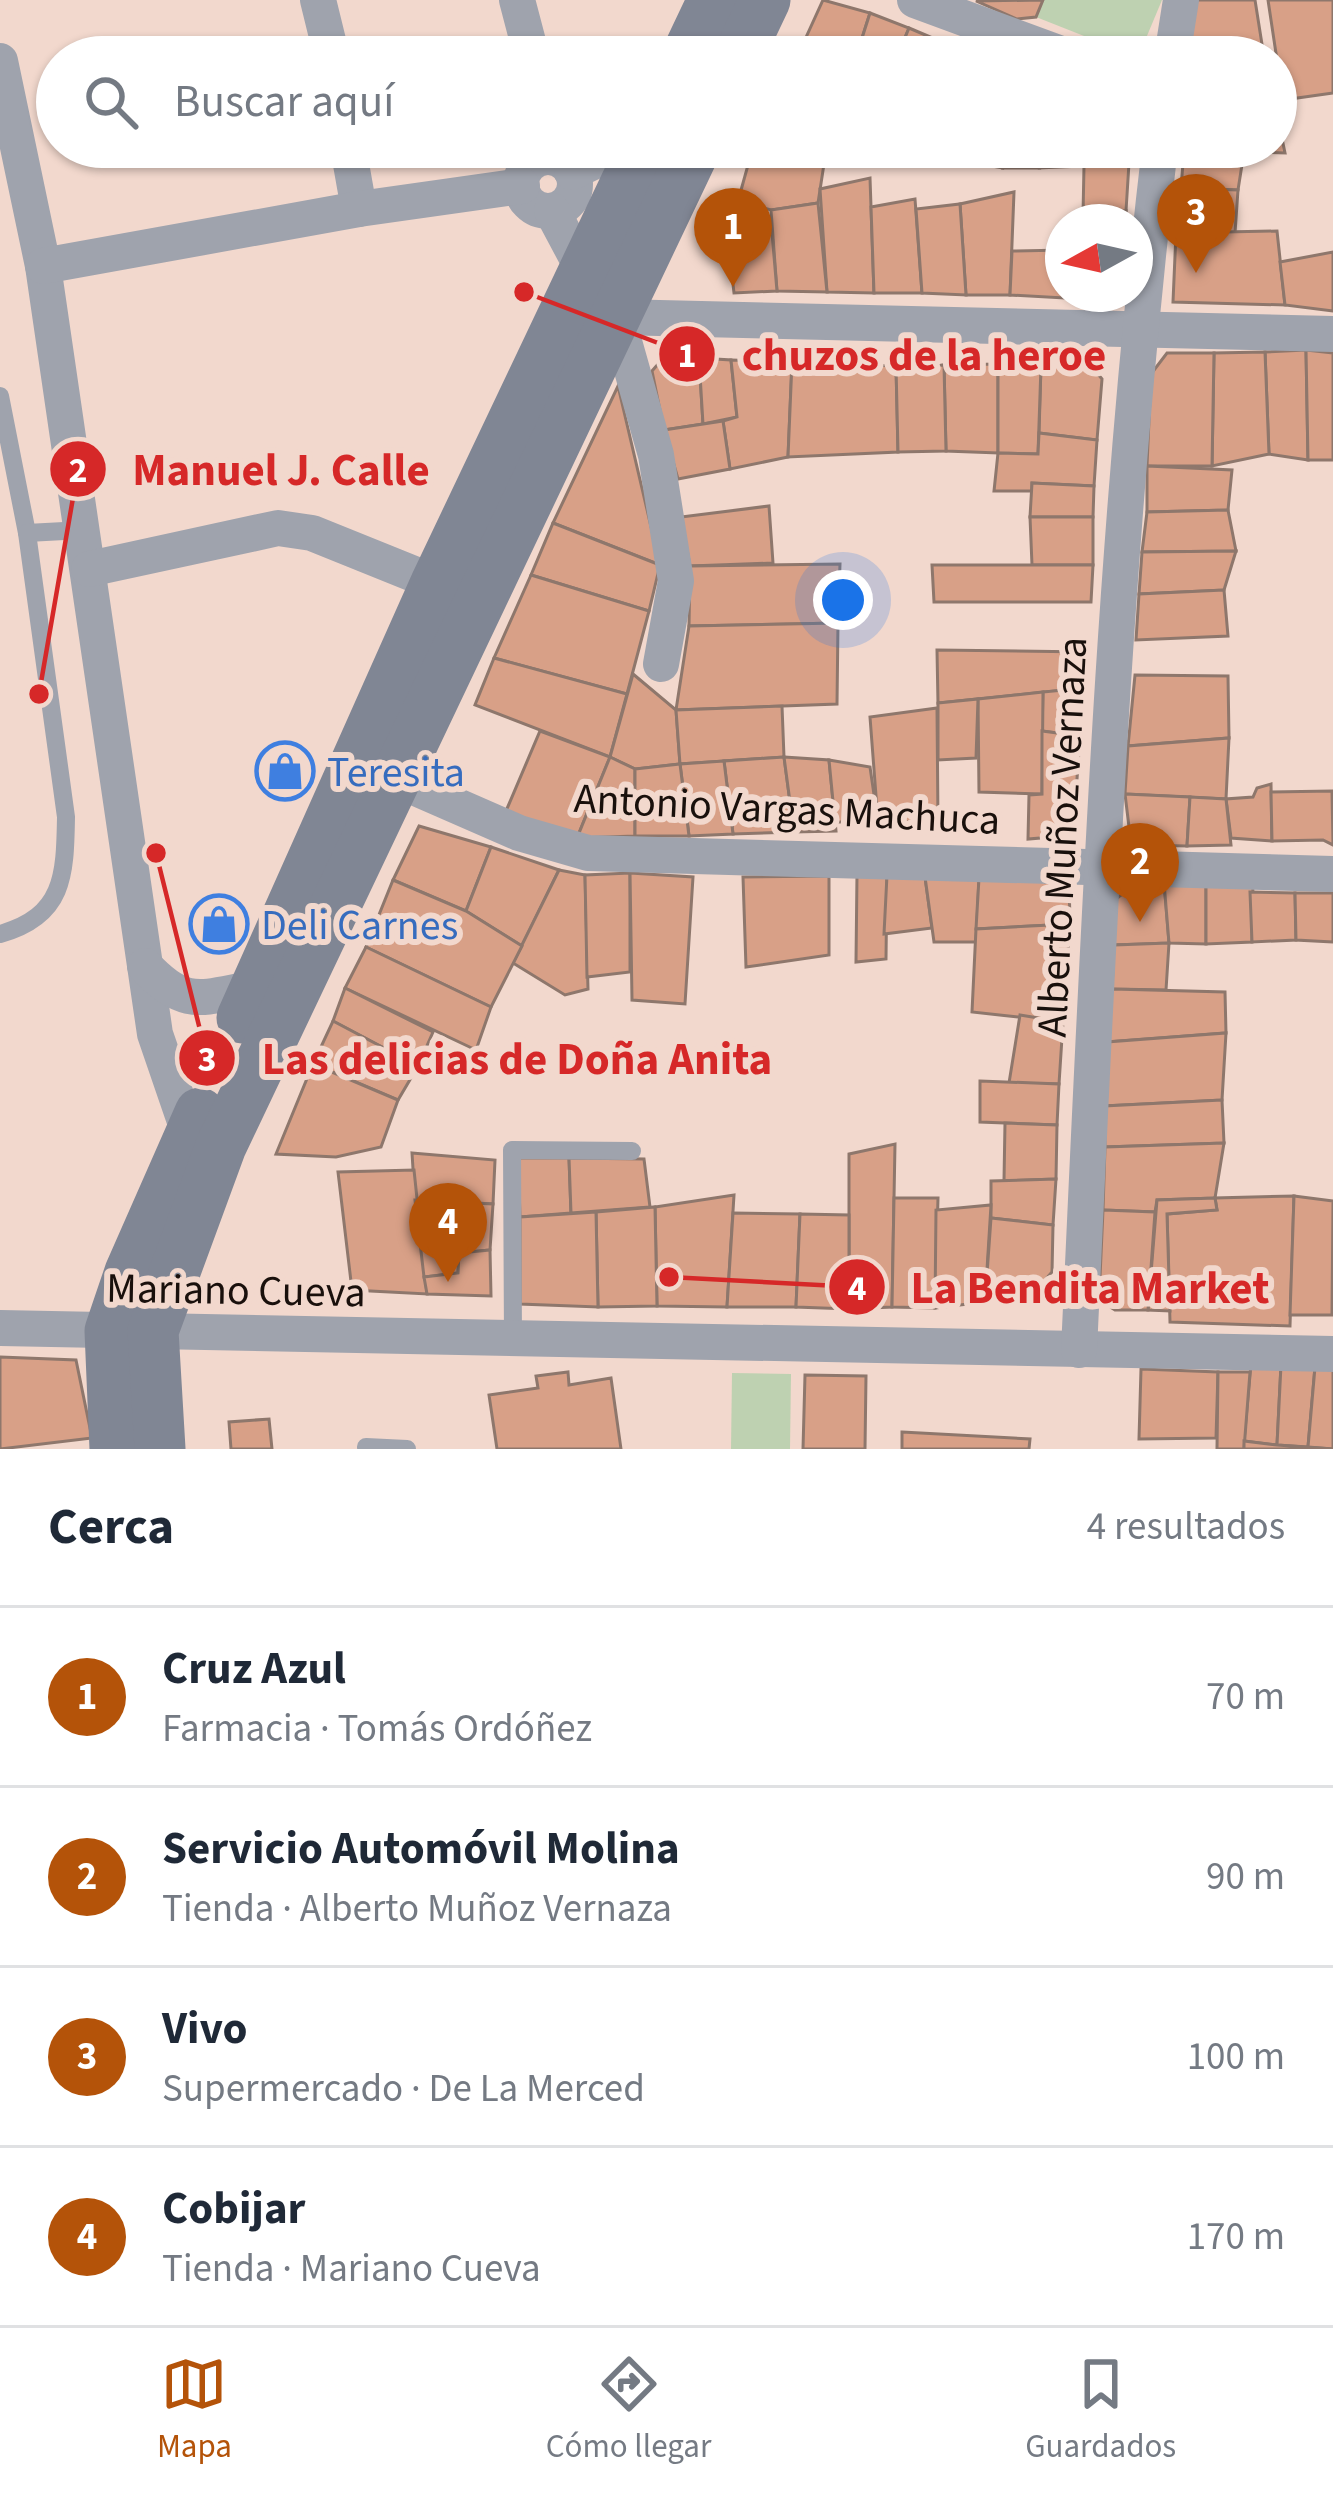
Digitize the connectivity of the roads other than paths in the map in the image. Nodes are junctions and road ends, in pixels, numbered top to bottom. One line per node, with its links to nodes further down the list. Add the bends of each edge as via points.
1 (318, 0): 7 (street)
2 (517, 0): 8 (street)
3 (713, 0): 9 (main road)
4 (765, 0): 10 (main road)
5 (915, 0): 11 (street)
6 (1181, 0): 12 (street)
7 (327, 36)
8 (526, 36)
9 (696, 36)
10 (748, 36)
11 (1012, 36)
12 (1175, 36)
13 (0, 61): 14 (street)
14 (7, 124): 26 (street)
15 (351, 168): 24 (street)
16 (516, 168): 24 (street)
17 (531, 168): 25 (street, via 529,203)
18 (567, 168): 23 (street)
19 (580, 168): 23 (street)
20 (634, 168): 27 (main road)
21 (686, 168): 28 (main road)
22 (1157, 168): 29 (street, Alberto Muñoz Vernaza)
23 (572, 172): 25 (street, via 572,196)
24 (358, 209): 26 (street)
25 (552, 211): 27 (street)
26 (44, 266): 32 (street)
27 (585, 273): 28 (street); 35 (main road)
28 (617, 317): 29 (street); 36 (street, via 656,455 676,581); 37 (main road)
29 (1138, 330): 30 (street); 38 (street, Alberto Muñoz Vernaza)
30 (1333, 334)
31 (0, 396): 33 (lane)
32 (83, 530): 33 (lane); 34 (street)
33 (27, 533): 40 (lane, via 65,860 47,910)
34 (89, 569): 35 (street, via 278,528 312,532); 41 (street)
35 (436, 583): 42 (main road)
36 (661, 664)
37 (393, 778): 38 (street, Antonio Vargas Machuca, via 519,833 588,853); 43 (main road)
38 (1102, 866): 39 (street, Antonio Vargas Machuca); 48 (street, Alberto Muñoz Vernaza)
39 (1333, 874)
40 (0, 934)
41 (145, 966): 42 (street, via 168,991 192,1000); 43 (street, via 154,1034)
42 (256, 988): 43 (main road)
43 (205, 1141): 46 (main road, via 130,1272)
44 (632, 1151): 47 (lane, via 512,1150)
45 (0, 1328): 46 (street, Mariano Cueva)
46 (132, 1331): 47 (street, Mariano Cueva); 51 (main road); 52 (main road)
47 (513, 1339): 48 (street, Mariano Cueva)
48 (1079, 1350): 49 (street, Mariano Cueva)
49 (1333, 1354)
50 (366, 1447): 53 (lane)
51 (115, 1449)
52 (160, 1449)
53 (407, 1449)

